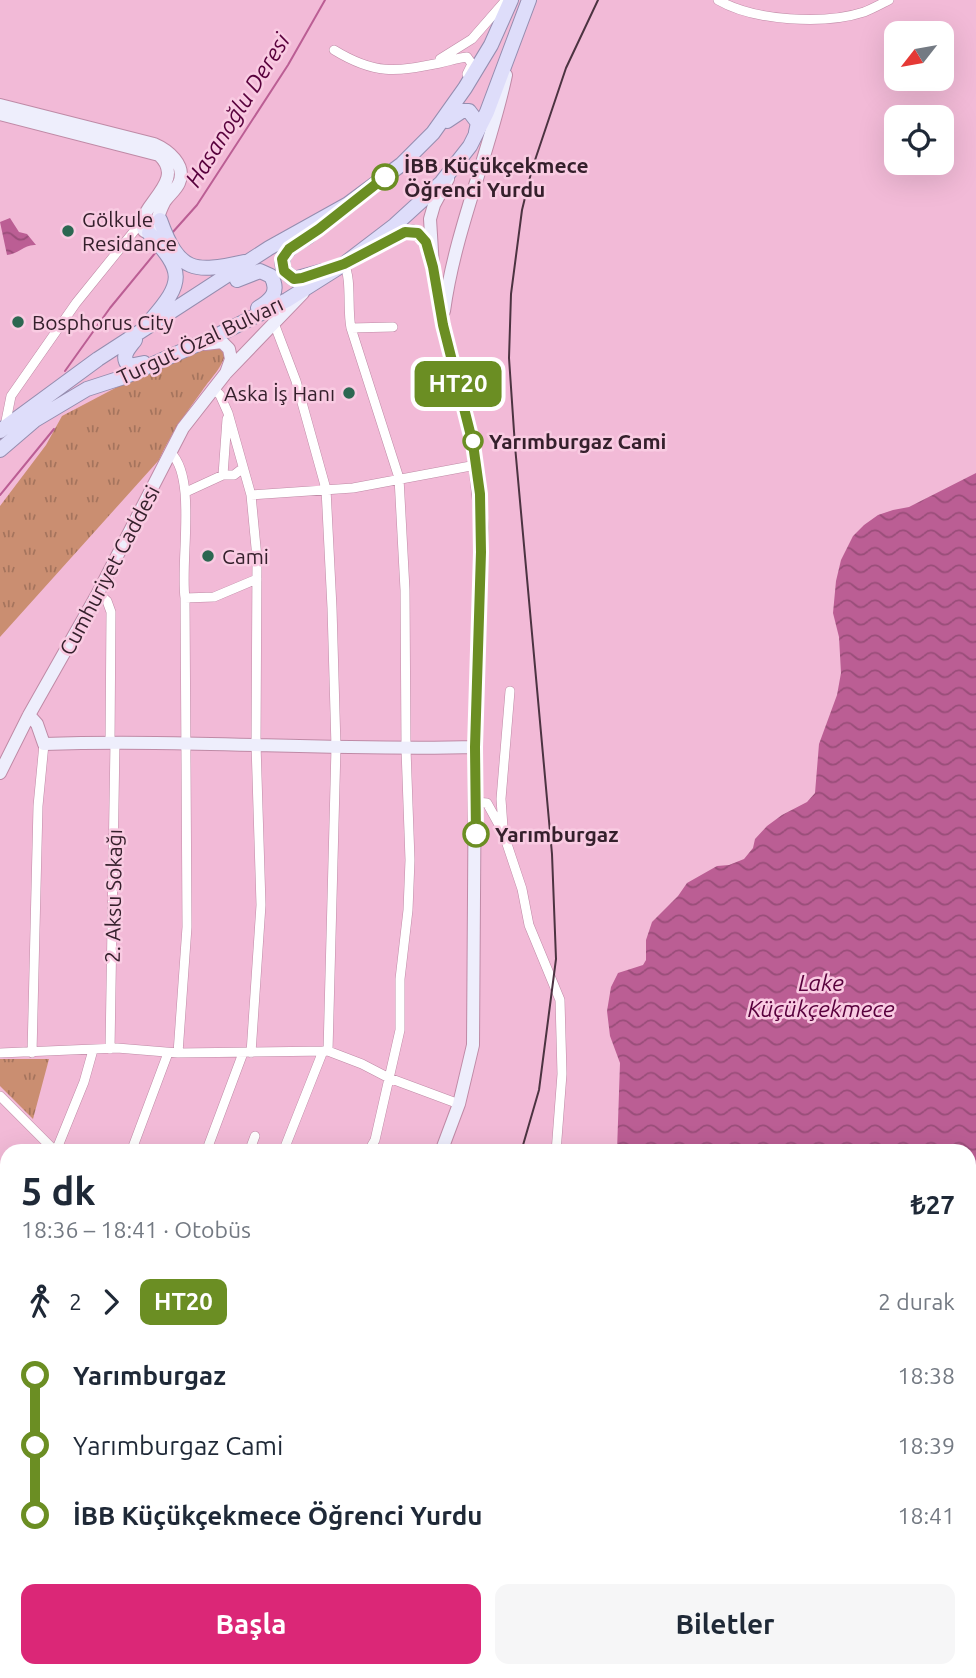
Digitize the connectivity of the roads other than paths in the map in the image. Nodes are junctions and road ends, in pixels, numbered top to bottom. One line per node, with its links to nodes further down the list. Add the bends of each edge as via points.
1 (508, 0): 7 (street, via 472,39); 8 (main road, Turgut Özal Bulvarı, via 491,45)
2 (529, 0): 6 (main road, Turgut Özal Bulvarı)
3 (718, 0): 4 (street, via 748,13 793,18 863,12)
4 (889, 0)
5 (334, 50): 7 (street, via 379,69)
6 (510, 51): 12 (main road, Turgut Özal Bulvarı); 22 (street, via 492,133 454,259)
7 (426, 66): 8 (street, via 463,57 470,60 471,69)
8 (454, 104): 11 (main road, Turgut Özal Bulvarı)
9 (0, 106): 15 (street, via 165,149 173,156 179,183)
10 (0, 114): 15 (street, via 159,155 170,173)
11 (433, 133): 12 (main road, via 456,114 469,111 478,123); 14 (main road, Turgut Özal Bulvarı, via 402,164)
12 (470, 146): 13 (main road, Turgut Özal Bulvarı)
13 (455, 166): 17 (main road, Turgut Özal Bulvarı, via 395,225); 18 (street, via 430,219)
14 (348, 204): 16 (main road, Turgut Özal Bulvarı); 17 (main road, via 282,259 284,271 294,279)
15 (151, 222): 16 (main road, via 189,266 212,269); 25 (main road, via 172,261 176,280 170,298); 31 (street, via 135,230 76,303 10,396)
16 (252, 260): 20 (main road, Turgut Özal Bulvarı)
17 (344, 264): 18 (street, via 412,231 426,242); 19 (main road, Turgut Özal Bulvarı); 24 (street)
18 (433, 267): 22 (street)
19 (307, 288): 21 (street, Cumhuriyet Caddesi); 26 (main road, Turgut Özal Bulvarı)
20 (164, 318): 25 (main road, Turgut Özal Bulvarı); 26 (main road, via 253,272 271,276 272,298)
21 (274, 323): 28 (street, Cumhuriyet Caddesi); 38 (street, via 296,381)
22 (443, 325): 34 (street)
23 (393, 327): 24 (street)
24 (351, 328): 37 (street)
25 (141, 331): 27 (main road, via 125,354 129,366); 31 (main road, Turgut Özal Bulvarı)
26 (216, 336): 27 (main road, Turgut Özal Bulvarı)
27 (188, 348): 28 (street, via 215,342 226,345 230,354); 32 (main road, Turgut Özal Bulvarı, via 65,401)
28 (226, 373): 29 (street, Cumhuriyet Caddesi)
29 (213, 388): 30 (street); 33 (street, Cumhuriyet Caddesi)
30 (228, 413): 35 (street); 36 (street)
31 (3, 428)
32 (0, 450)
33 (171, 453): 39 (street); 42 (street, Cumhuriyet Caddesi)
34 (476, 464): 37 (street); 51 (street, via 482,540)
35 (243, 468): 36 (street, via 234,475); 40 (street)
36 (223, 475): 39 (street)
37 (399, 478): 38 (street, via 366,487); 52 (street)
38 (326, 489): 40 (street); 50 (street)
39 (186, 492): 43 (street)
40 (251, 495): 41 (street)
41 (257, 579): 43 (street, via 214,597); 49 (street)
42 (98, 593): 45 (street, Cumhuriyet Caddesi); 46 (street, 2. Aksu Sokağı, via 111,612)
43 (185, 598): 48 (street)
44 (510, 691): 55 (street, via 501,799)
45 (29, 715): 47 (street); 53 (street, Cumhuriyet Caddesi)
46 (113, 742): 47 (street); 48 (street); 56 (street, 2. Aksu Sokağı)
47 (44, 744): 60 (street, via 38,806)
48 (185, 744): 49 (street); 61 (street, via 187,927)
49 (257, 744): 50 (street); 62 (street, via 261,905)
50 (336, 747): 52 (street); 58 (street)
51 (475, 747): 52 (street); 54 (street)
52 (406, 749): 63 (street, via 408,911 400,1030)
53 (0, 773)
54 (476, 802): 55 (street, via 487,803); 65 (street, via 474,1027)
55 (503, 832): 75 (street, via 529,925 560,1000 562,1074)
56 (110, 1049): 57 (street); 61 (street)
57 (93, 1050): 60 (street); 68 (street)
58 (326, 1051): 62 (street); 63 (street); 72 (street)
59 (0, 1053): 60 (street)
60 (32, 1053)
61 (173, 1053): 62 (street); 69 (street)
62 (247, 1053): 70 (street)
63 (389, 1078): 65 (street); 73 (street)
64 (0, 1097): 67 (street)
65 (459, 1104): 74 (street)
66 (255, 1136): 71 (street)
67 (49, 1144)
68 (59, 1144)
69 (134, 1144)
70 (209, 1144)
71 (252, 1144)
72 (286, 1144)
73 (373, 1144)
74 (444, 1144)
75 (557, 1144)

